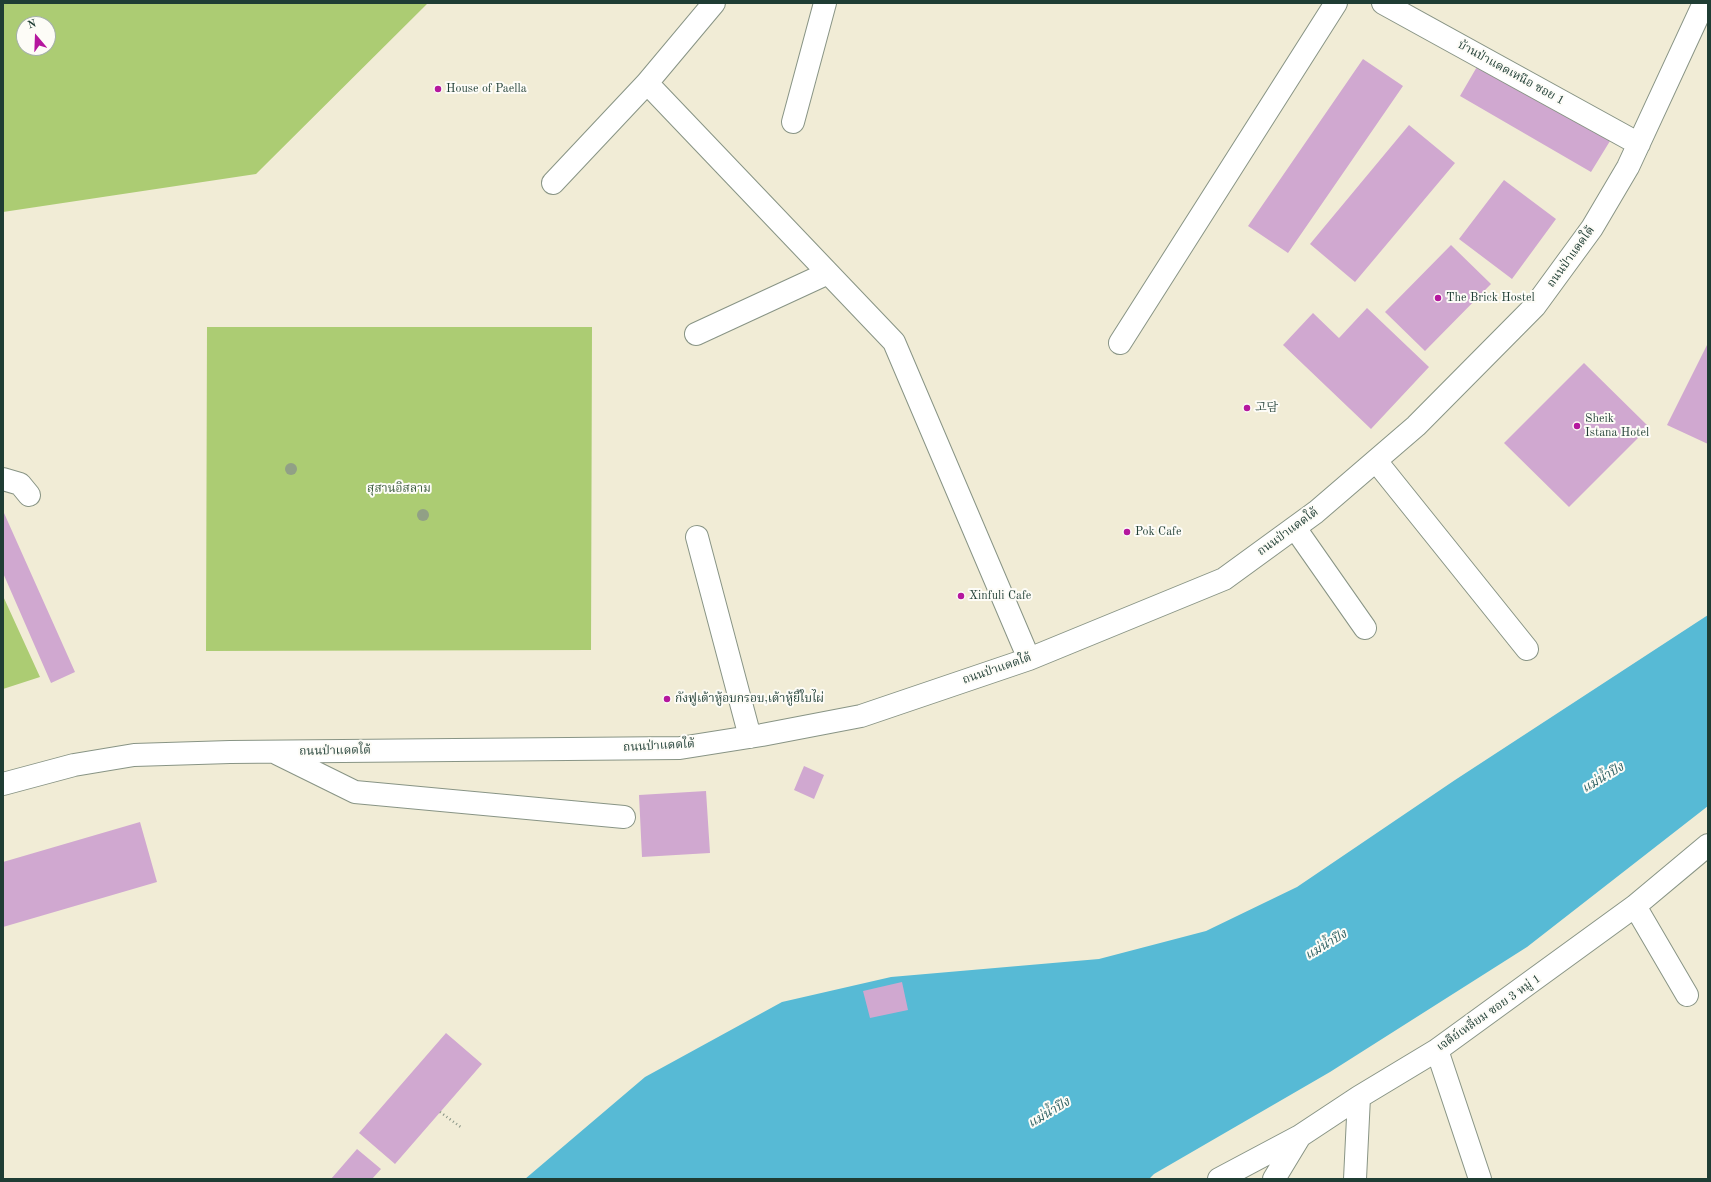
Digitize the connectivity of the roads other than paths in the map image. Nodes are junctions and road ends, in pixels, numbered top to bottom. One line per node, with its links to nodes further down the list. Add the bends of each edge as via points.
1 (714, 3): 6 (street)
2 (825, 3): 7 (street)
3 (1336, 3): 12 (street)
4 (1383, 3): 8 (street, บ้านป่าแดดเหนือ ซอย 1)
5 (1704, 3): 8 (street, ถนนป่าแดดใต้)
6 (647, 83): 9 (street); 10 (street)
7 (793, 122)
8 (1639, 144): 13 (street, ถนนป่าแดดใต้, via 1592,228 1535,306 1416,426)
9 (553, 183)
10 (828, 274): 11 (street); 20 (street, via 894,342)
11 (696, 334)
12 (1120, 343)
13 (1376, 461): 16 (street, ถนนป่าแดดใต้); 19 (street)
14 (3, 479): 15 (street, via 20,484)
15 (29, 495)
16 (1295, 528): 18 (street); 20 (street, ถนนป่าแดดใต้, via 1224,579)
17 (697, 537): 21 (street)
18 (1365, 628)
19 (1527, 650)
20 (1029, 659): 21 (street, ถนนป่าแดดใต้, via 861,716)
21 (750, 737): 22 (street, ถนนป่าแดดใต้, via 680,748)
22 (274, 752): 23 (street, ถนนป่าแดดใต้, via 134,755 74,765); 24 (street, via 355,792)
23 (3, 784)
24 (624, 817)
25 (1708, 845): 26 (street, เจดีย์เหลี่ยม ซอย 3 หมู่ 1)
26 (1635, 906): 27 (street); 28 (street, เจดีย์เหลี่ยม ซอย 3 หมู่ 1)
27 (1687, 995)
28 (1437, 1050): 29 (street, เจดีย์เหลี่ยม ซอย 3 หมู่ 1); 34 (street)
29 (1359, 1097): 30 (street, เจดีย์เหลี่ยม ซอย 3 หมู่ 1); 33 (street)
30 (1300, 1136): 31 (street); 32 (street, เจดีย์เหลี่ยม ซอย 3 หมู่ 1)
31 (1219, 1179)
32 (1274, 1179)
33 (1355, 1179)
34 (1480, 1179)

